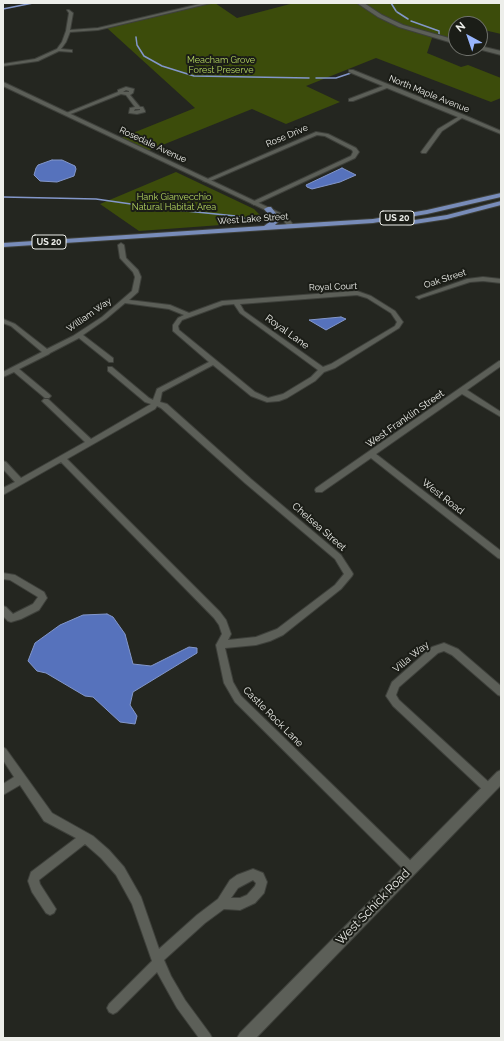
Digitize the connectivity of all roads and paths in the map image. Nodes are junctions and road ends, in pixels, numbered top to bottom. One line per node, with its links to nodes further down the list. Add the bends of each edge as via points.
1 (209, 3): 4 (street, via 98,29)
2 (360, 3): 5 (main road, via 395,23)
3 (68, 11): 4 (street, via 71,13)
4 (68, 31): 6 (street)
5 (448, 40)
6 (58, 50): 8 (street); 10 (street, via 36,60)
7 (488, 50): 9 (main road)
8 (70, 52)
9 (501, 54)
10 (3, 65)
11 (351, 71): 13 (street, North Maple Avenue)
12 (3, 84): 16 (street, Rosedale Avenue)
13 (387, 86): 14 (street); 17 (street, North Maple Avenue)
14 (351, 100)
15 (139, 108): 16 (street, via 127,94 132,92 128,88)
16 (66, 114): 20 (street, Rosedale Avenue)
17 (462, 116): 18 (street, North Maple Avenue); 19 (street, via 440,130)
18 (501, 133)
19 (424, 152)
20 (206, 180): 22 (street, Rosedale Avenue); 22 (street, Rose Drive, via 316,133 326,134 356,152 353,156)
21 (501, 195): 26 (main road, West Lake Street / US 20, via 401,217)
22 (254, 203): 24 (street, Rosedale Avenue)
23 (501, 203): 26 (main road, West Lake Street / US 20, via 447,217 390,225)
24 (268, 209): 25 (main road, via 275,221); 26 (street, Rosedale Avenue, via 286,219)
25 (266, 228): 26 (main road, West Lake Street / US 20); 27 (main road, West Lake Street / US 20)
26 (292, 230): 28 (main road, West Lake Street / US 20)
27 (3, 245)
28 (121, 245): 29 (main road, West Lake Street / US 20); 32 (street, William Way, via 123,258 136,271 138,277 135,292)
29 (3, 251)
30 (501, 281): 31 (street, Oak Street, via 483,278 468,280)
31 (419, 297)
32 (124, 301): 34 (street, via 170,307); 36 (street, William Way, via 104,318)
33 (236, 302): 34 (street, via 213,305); 43 (street, Royal Lane, via 242,312); 43 (street, Royal Court, via 357,293 370,297 397,315 400,322 394,329)
34 (188, 315): 39 (street, via 180,319 175,326 176,331)
35 (3, 321): 37 (street, via 13,325)
36 (78, 334): 37 (street, William Way); 38 (street)
37 (47, 353): 41 (street, William Way)
38 (111, 360)
39 (212, 363): 43 (street, via 253,394 267,400 285,396 313,379); 46 (street, via 159,391)
40 (501, 363): 45 (street, West Franklin Street)
41 (16, 369): 44 (street, William Way); 48 (street)
42 (110, 369): 46 (street, via 147,400)
43 (322, 370)
44 (3, 375)
45 (463, 391): 47 (street); 49 (street, West Franklin Street)
46 (156, 402): 48 (street, via 152,407); 58 (street, Chelsea Street, via 164,406 338,557 349,574 338,588 280,632 256,641)
47 (501, 415)
48 (90, 442): 50 (street)
49 (372, 455): 53 (street, West Franklin Street); 55 (street, West Road)
50 (63, 459): 52 (street); 58 (street, Castle Rock Lane, via 217,615 227,634)
51 (3, 464): 52 (street)
52 (20, 482): 54 (street)
53 (319, 490)
54 (3, 492)
55 (501, 556)
56 (3, 576): 57 (street, via 12,577 43,598 36,607 18,616 11,618)
57 (3, 610)
58 (220, 645): 66 (street, Castle Rock Lane, via 229,683 238,699)
59 (501, 692): 63 (street, Villa Way, via 455,652 444,647 435,650 395,684 391,696)
60 (3, 752): 62 (street)
61 (501, 776): 63 (street, West Schick Road)
62 (21, 778): 64 (street); 65 (street, via 48,817)
63 (489, 789): 66 (street, West Schick Road)
64 (3, 790)
65 (85, 837): 68 (street, via 35,876 33,881 36,888); 69 (street, via 120,871 137,901)
66 (410, 869): 72 (street, West Schick Road)
67 (222, 904): 69 (street, via 201,919)
68 (50, 909)
69 (158, 960): 70 (street); 71 (street, via 166,980)
70 (113, 1008)
71 (206, 1038)
72 (245, 1038)

